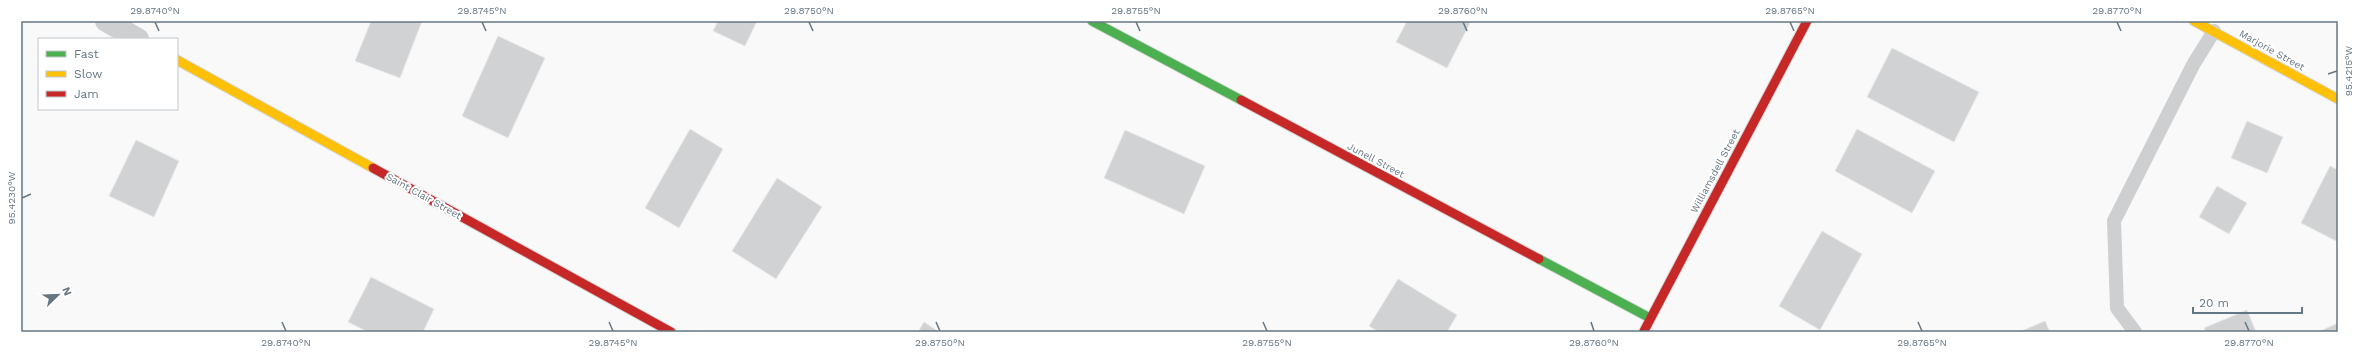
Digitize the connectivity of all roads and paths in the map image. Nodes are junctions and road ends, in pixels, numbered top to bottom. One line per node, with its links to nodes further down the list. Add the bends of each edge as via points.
1 (106, 21): 6 (street)
2 (1092, 21): 9 (street, Junell Street)
3 (1807, 21): 9 (street, Williamsdell Street)
4 (2194, 21): 5 (street, Marjorie Street)
5 (2214, 31): 8 (street, Marjorie Street); 12 (lane, via 2193,65 2114,221 2117,308)
6 (136, 38)
7 (178, 61): 10 (street, Saint Clair Street)
8 (2338, 99)
9 (1650, 318): 11 (street, Williamsdell Street)
10 (671, 332)
11 (1643, 332)
12 (2135, 332)

